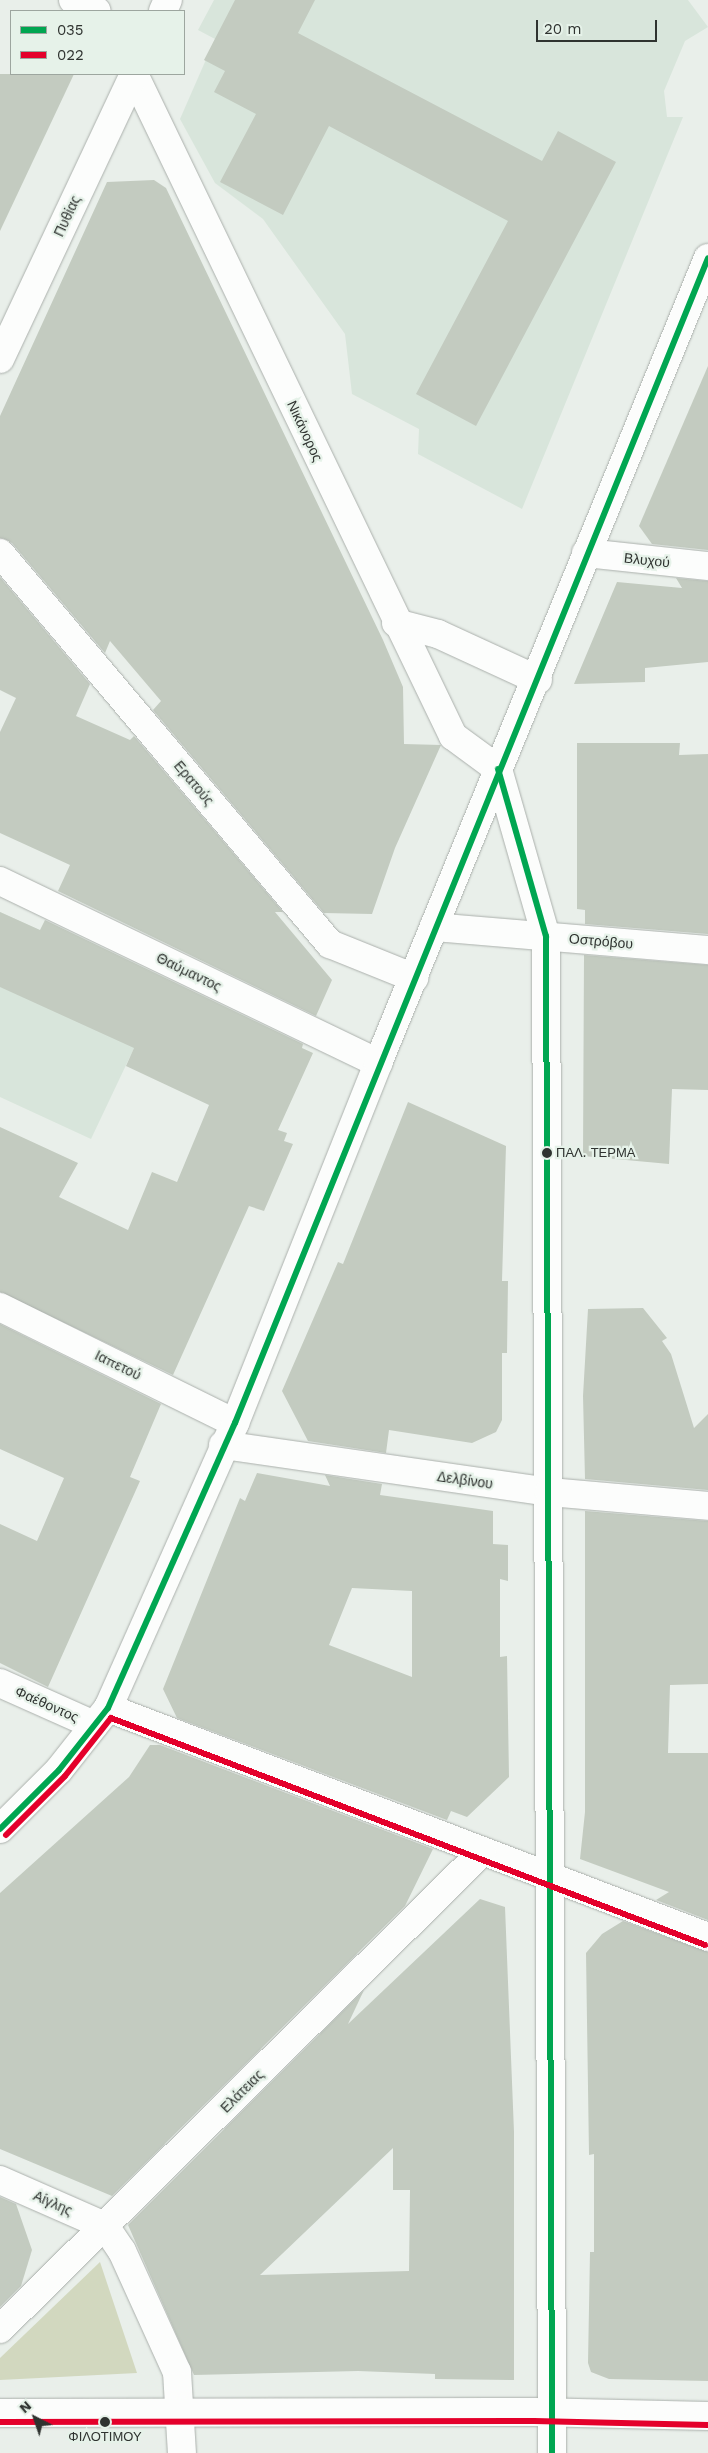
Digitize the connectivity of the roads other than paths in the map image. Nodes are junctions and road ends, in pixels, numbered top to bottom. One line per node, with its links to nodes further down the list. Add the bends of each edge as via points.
1 (73, 0): 2 (street)
2 (95, 10)
3 (134, 75): 6 (street, Πυθίας)
4 (134, 75): 10 (street, Νικάνορος)
5 (708, 258): 8 (street)
6 (0, 359)
7 (0, 553): 17 (street, Ερατούς, via 330,944)
8 (586, 553): 9 (street, Βλυχού); 11 (street)
9 (708, 566)
10 (396, 623): 11 (street, via 438,634); 12 (street, Νικάνορος, via 453,736)
11 (538, 680): 12 (street)
12 (498, 769): 14 (street); 15 (street)
13 (0, 881): 18 (street, Θαύμαντος)
14 (434, 927): 15 (street, Οστρόβου); 17 (street)
15 (546, 936): 16 (street, Οστρόβου); 21 (street)
16 (708, 950)
17 (414, 978): 18 (street)
18 (378, 1063): 20 (street)
19 (0, 1307): 20 (street, Ιαπετού)
20 (229, 1434): 21 (street, Δελβίνου); 24 (street)
21 (548, 1492): 22 (street, Δελβίνου); 27 (street)
22 (708, 1506)
23 (0, 1683): 24 (street, Φαέθοντος)
24 (101, 1716): 25 (street, via 59,1770); 26 (street, Φαέθοντος)
25 (0, 1829)
26 (482, 1852): 27 (street, Φαέθοντος); 30 (street, Ελάτειας)
27 (549, 1878): 28 (street, Φαέθοντος); 34 (street)
28 (708, 1937)
29 (0, 2180): 30 (street, Αίγλης)
30 (105, 2226): 31 (street, Ελάτειας); 32 (street, via 122,2251 177,2372)
31 (0, 2329)
32 (182, 2411): 33 (street); 34 (street); 36 (street)
33 (0, 2413)
34 (552, 2413): 35 (street); 37 (street)
35 (708, 2416)
36 (182, 2453)
37 (552, 2453)

